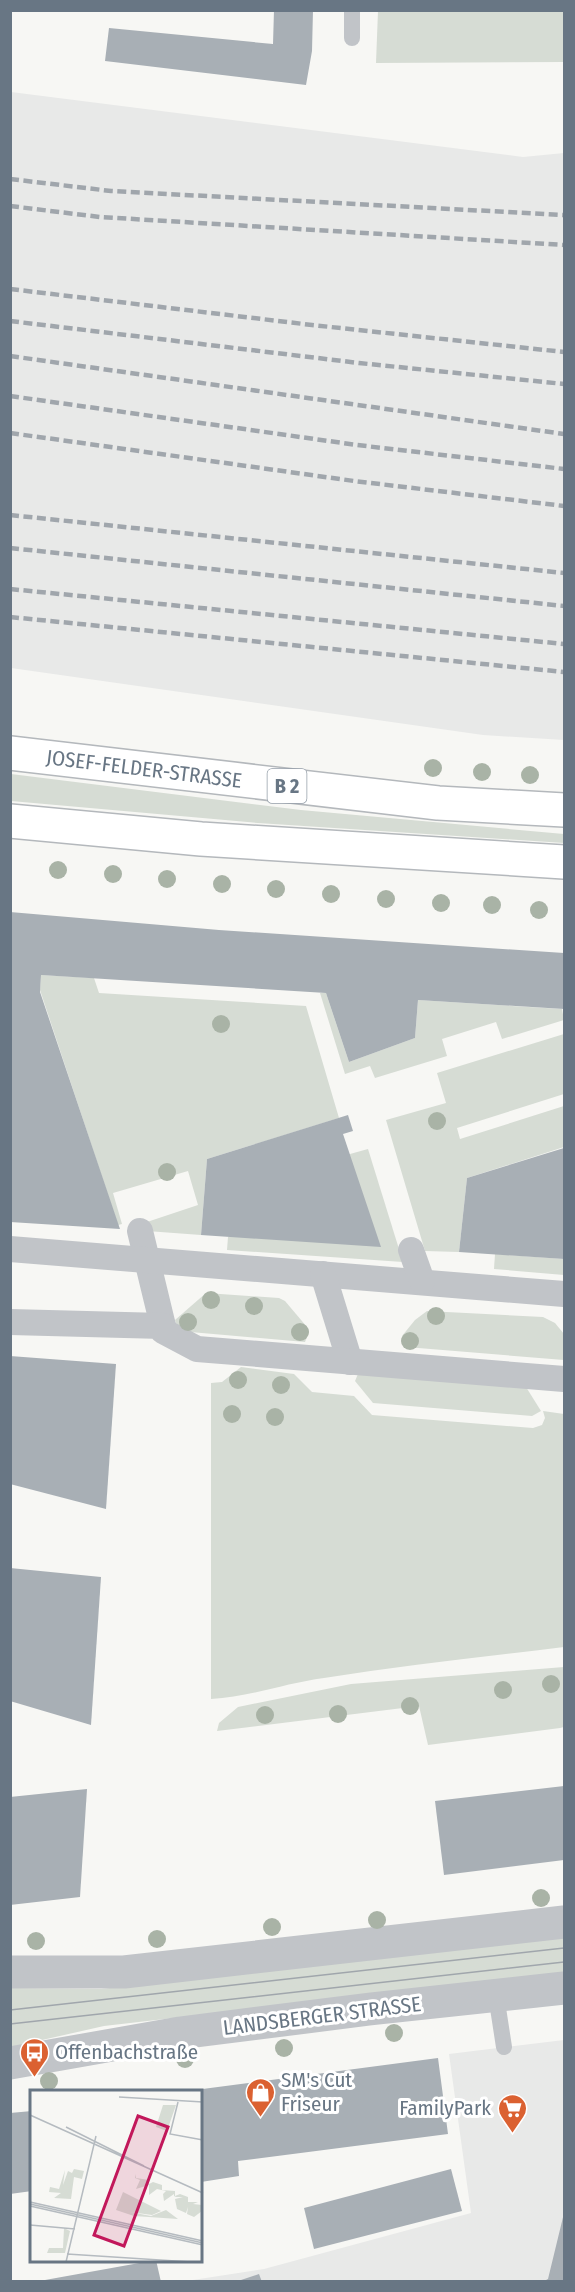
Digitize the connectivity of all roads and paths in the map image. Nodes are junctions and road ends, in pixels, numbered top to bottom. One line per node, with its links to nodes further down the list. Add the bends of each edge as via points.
1 (352, 10): 2 (lane)
2 (351, 38)
3 (10, 753): 4 (main road, JOSEF-FELDER-STRASSE / B 2, via 438,803)
4 (564, 810)
5 (10, 821): 6 (main road, via 201,839)
6 (564, 862)
7 (140, 1231): 10 (street)
8 (10, 1249): 10 (street)
9 (411, 1250): 12 (street)
10 (148, 1259): 11 (street); 15 (street)
11 (323, 1274): 12 (street); 16 (street)
12 (422, 1281): 13 (street)
13 (564, 1293)
14 (10, 1322): 15 (street)
15 (163, 1326): 16 (street, via 164,1331 197,1349)
16 (350, 1362): 17 (street)
17 (564, 1379)
18 (564, 1922): 19 (street, via 124,1972)
19 (10, 1972)
20 (564, 1988): 21 (street, LANDSBERGER STRASSE)
21 (496, 1995): 22 (lane); 23 (street, LANDSBERGER STRASSE, via 192,2032)
22 (504, 2047)
23 (10, 2063)

